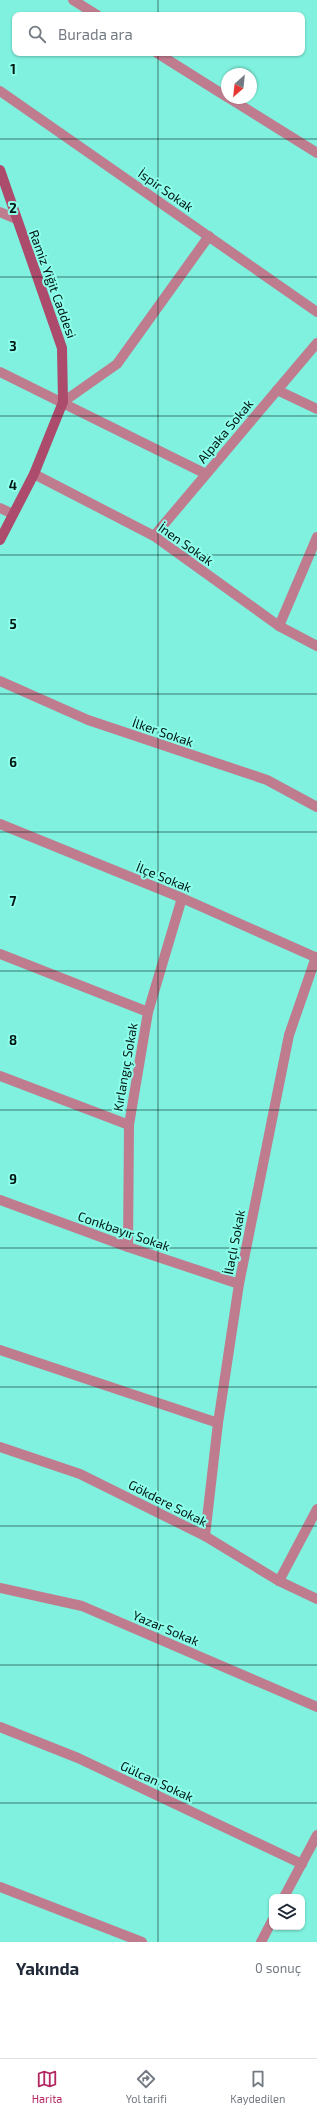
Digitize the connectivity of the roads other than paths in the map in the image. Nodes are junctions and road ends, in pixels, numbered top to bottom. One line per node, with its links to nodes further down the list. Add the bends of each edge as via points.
1 (73, 0): 2 (street)
2 (92, 12)
3 (162, 56): 5 (street)
4 (0, 91): 11 (street, İspir Sokak)
5 (221, 93)
6 (239, 104): 7 (street)
7 (317, 153)
8 (0, 170): 10 (main road, Ramiz Yiğit Caddesi)
9 (0, 212): 10 (street)
10 (16, 219): 16 (main road, Ramiz Yiğit Caddesi, via 62,348)
11 (209, 236): 12 (street, İspir Sokak); 16 (street, via 117,364)
12 (317, 312)
13 (317, 343): 15 (street, Alpaka Sokak)
14 (0, 372): 16 (street)
15 (277, 390): 17 (street); 19 (street, Alpaka Sokak)
16 (63, 402): 18 (main road, Ramiz Yiğit Caddesi); 19 (street)
17 (317, 409)
18 (34, 474): 21 (main road, Ramiz Yiğit Caddesi); 22 (street, İnen Sokak)
19 (206, 474): 22 (street, Alpaka Sokak)
20 (0, 508): 21 (street)
21 (13, 514): 24 (main road, Ramiz Yiğit Caddesi)
22 (154, 536): 25 (street, İnen Sokak)
23 (317, 537): 25 (street)
24 (0, 540)
25 (279, 626): 26 (street, İnen Sokak)
26 (317, 646)
27 (0, 681): 28 (street, İlker Sokak, via 88,720 267,780)
28 (317, 807)
29 (0, 824): 30 (street, İlçe Sokak)
30 (182, 898): 32 (street, İlçe Sokak); 33 (street, Kırlangıç Sokak)
31 (0, 954): 33 (street)
32 (316, 958): 38 (street, İlaçlı Sokak, via 289,1035)
33 (148, 1012): 35 (street, Kırlangıç Sokak)
34 (0, 1076): 35 (street)
35 (129, 1125): 37 (street, Kırlangıç Sokak)
36 (0, 1200): 37 (street, Conkbayır Sokak)
37 (128, 1246): 38 (street, Conkbayır Sokak)
38 (239, 1284): 40 (street, İlaçlı Sokak)
39 (0, 1350): 40 (street)
40 (218, 1423): 43 (street, İlaçlı Sokak)
41 (0, 1448): 43 (street, Gökdere Sokak, via 80,1474)
42 (317, 1509): 44 (street)
43 (205, 1536): 44 (street, Gökdere Sokak)
44 (279, 1581): 46 (street, Gökdere Sokak)
45 (0, 1588): 47 (street, Yazar Sokak, via 82,1606)
46 (317, 1599)
47 (317, 1707)
48 (0, 1727): 50 (street, Gülcan Sokak, via 78,1758)
49 (317, 1835): 50 (street)
50 (302, 1864): 52 (street)
51 (0, 1887): 54 (street)
52 (286, 1894)
53 (269, 1927): 55 (street)
54 (142, 1942)
55 (261, 1942)

